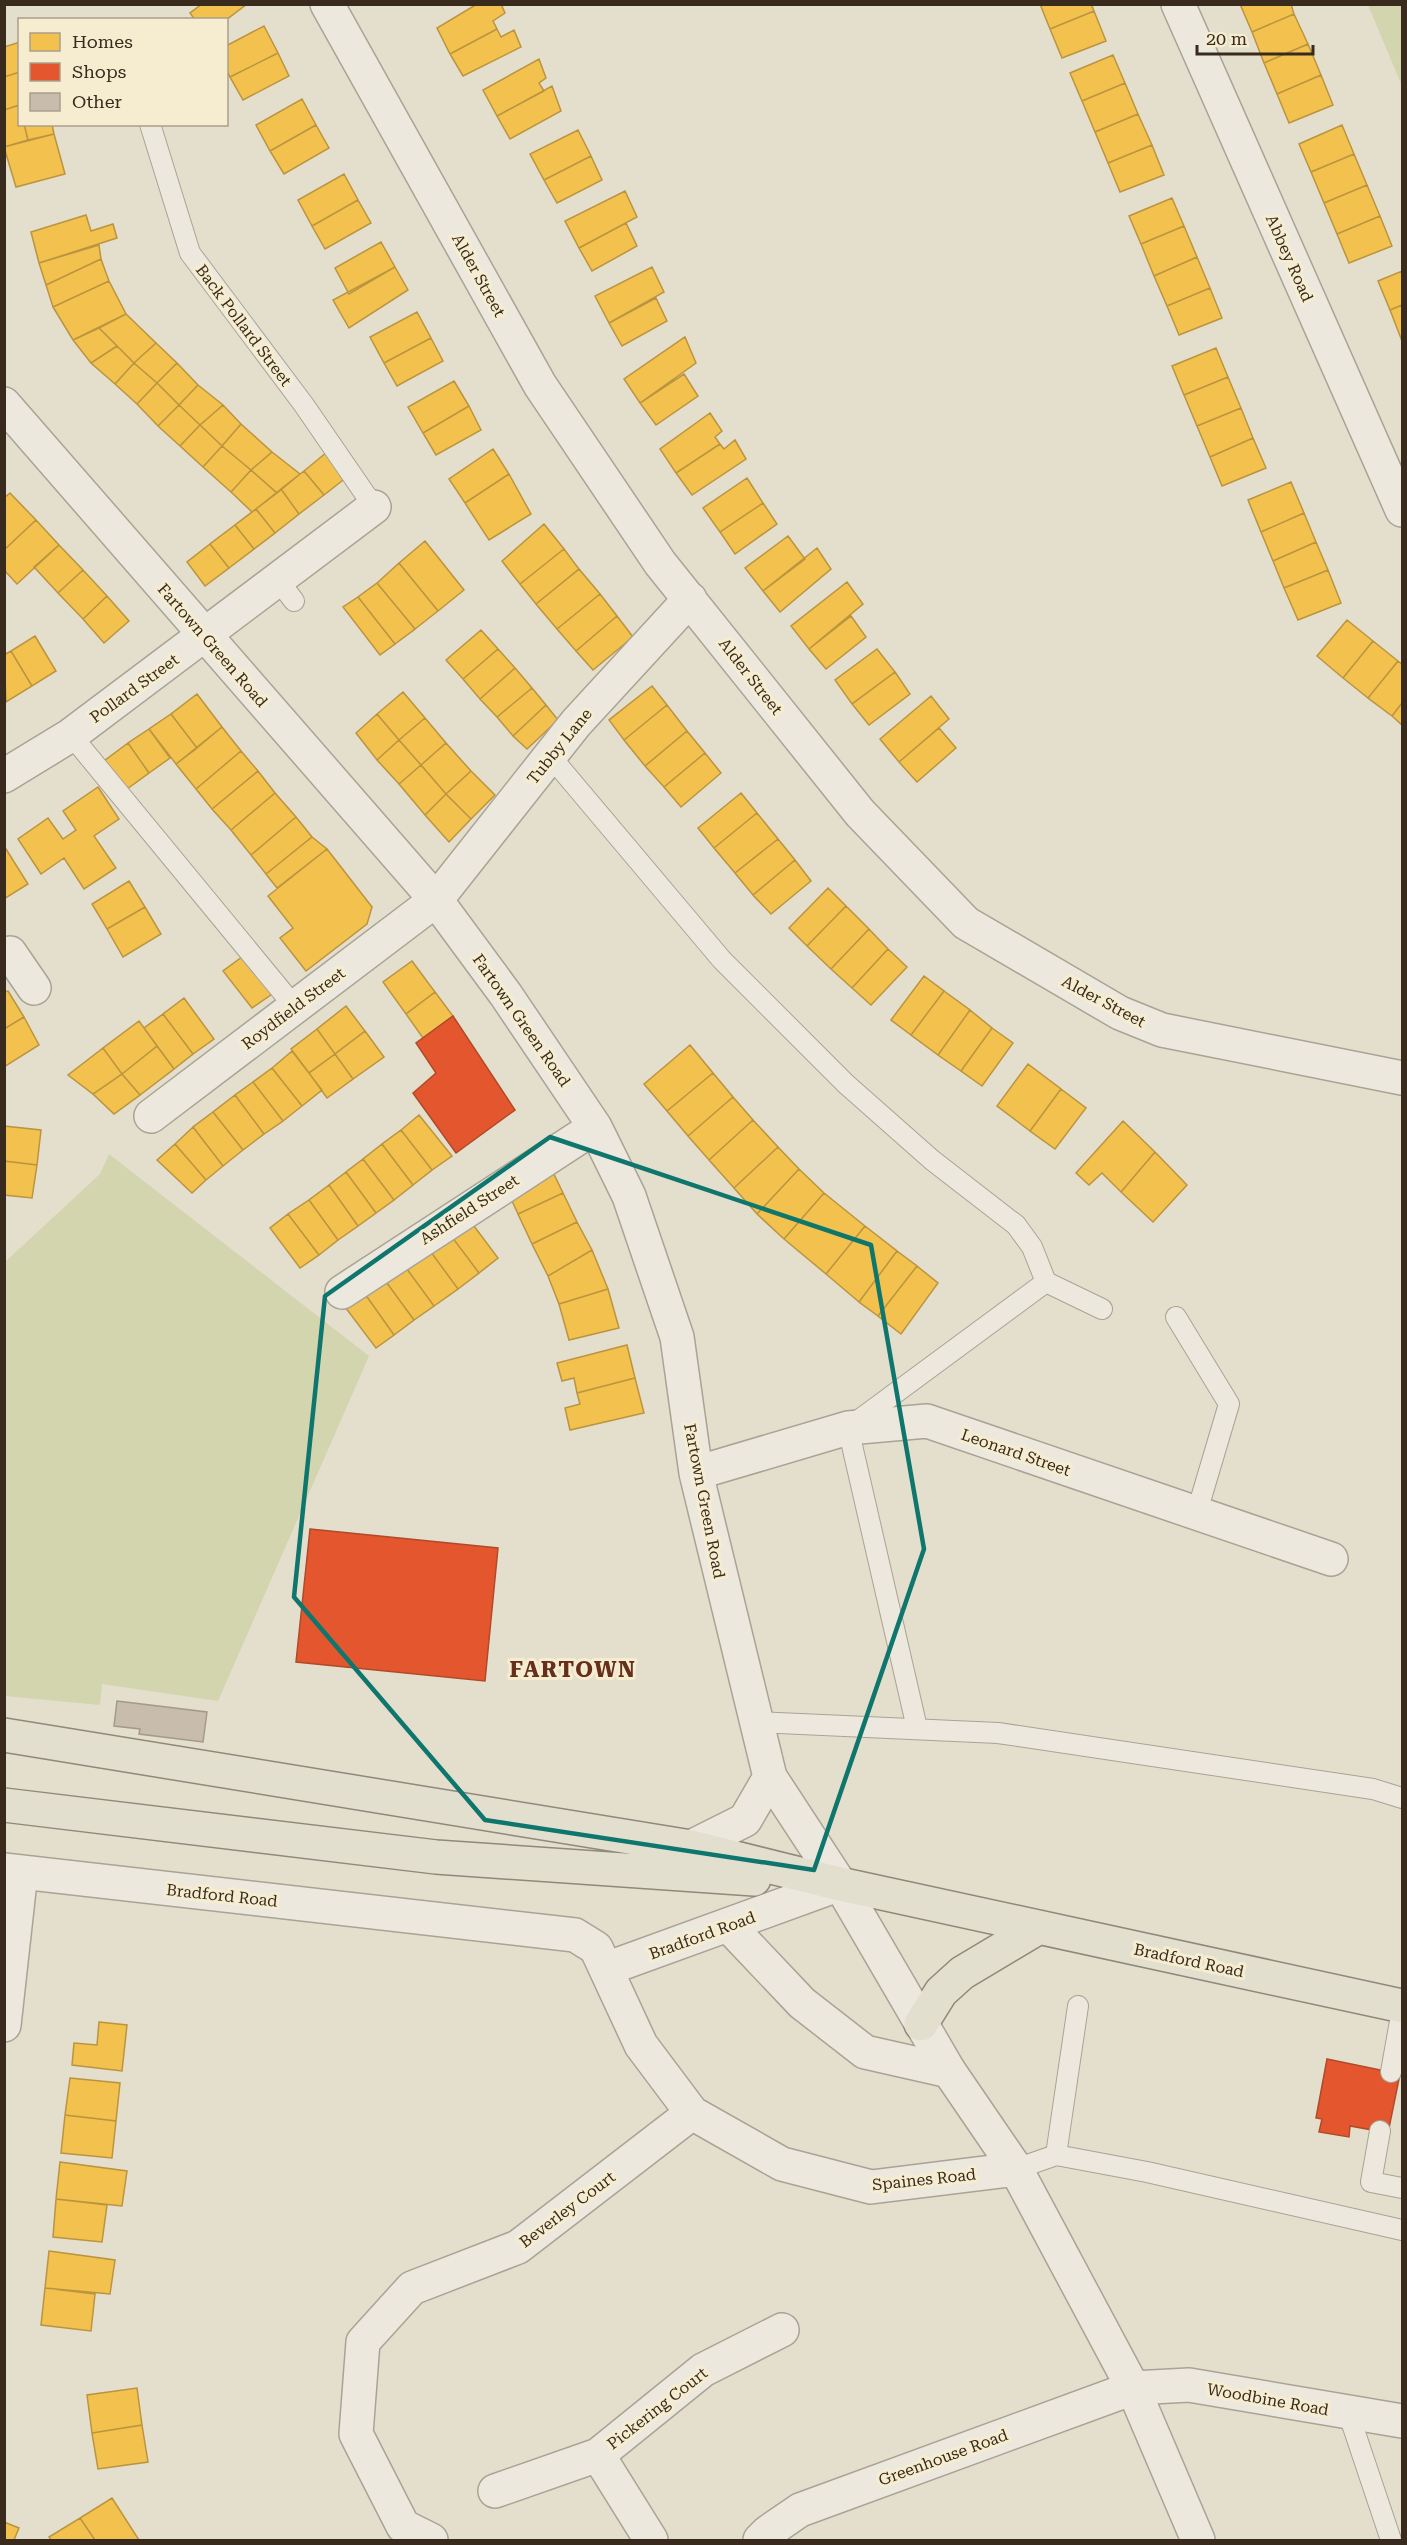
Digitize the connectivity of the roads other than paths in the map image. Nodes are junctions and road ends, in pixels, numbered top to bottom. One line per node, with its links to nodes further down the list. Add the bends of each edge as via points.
1 (327, 4): 7 (street, Alder Street, via 540,385 660,563)
2 (1178, 4): 6 (street, Abbey Road)
3 (151, 126): 5 (lane, Back Pollard Street, via 190,253 304,405)
4 (4, 404): 8 (street, Fartown Green Road)
5 (374, 507): 8 (street, Pollard Street, via 286,590)
6 (1402, 510)
7 (690, 599): 10 (street, Tubby Lane, via 576,723); 16 (street, Alder Street, via 860,813 966,923 1120,1013 1162,1030)
8 (205, 636): 9 (street, Pollard Street); 12 (street, Fartown Green Road)
9 (71, 735): 11 (street, Pollard Street); 15 (lane)
10 (551, 757): 12 (street, Tubby Lane); 19 (lane, via 722,960 846,1084 932,1160 1016,1225 1032,1247)
11 (4, 776)
12 (436, 900): 15 (street, Roydfield Street); 18 (street, Fartown Green Road)
13 (4, 956): 14 (street, via 10,953)
14 (34, 988)
15 (294, 1006): 17 (street, Roydfield Street)
16 (1402, 1078)
17 (150, 1116)
18 (595, 1127): 20 (street, Ashfield Street); 24 (street, Fartown Green Road, via 629,1196 677,1337)
19 (1046, 1282): 21 (lane); 23 (lane)
20 (342, 1292)
21 (1102, 1309)
22 (1176, 1317): 25 (lane, via 1229,1404)
23 (848, 1428): 24 (street, Leonard Street); 25 (street, Leonard Street, via 927,1421); 28 (lane)
24 (696, 1473): 27 (street, Fartown Green Road)
25 (1196, 1515): 26 (street, Leonard Street)
26 (1331, 1559)
27 (756, 1722): 28 (lane); 30 (street, Fartown Green Road)
28 (916, 1728): 31 (lane, via 998,1733 1373,1789)
29 (4, 1735): 33 (main road)
30 (770, 1777): 33 (street, via 745,1820); 35 (street, Fartown Green Road)
31 (1402, 1798)
32 (4, 1805): 35 (main road, via 436,1857)
33 (691, 1847): 35 (main road)
34 (13, 1871): 38 (street, Bradford Road, via 575,1935 596,1948); 42 (street)
35 (840, 1884): 36 (street, Bradford Road); 37 (main road, Bradford Road); 41 (street)
36 (729, 1926): 38 (street, Bradford Road); 43 (street, via 802,2003 866,2052)
37 (1040, 1927): 40 (main road, Bradford Road); 41 (main road, via 962,1973 941,1992)
38 (606, 1968): 45 (street, Spaines Road, via 641,2045)
39 (1078, 2006): 47 (lane)
40 (1402, 2008): 44 (lane)
41 (921, 2024): 43 (street)
42 (4, 2025)
43 (949, 2071): 48 (street)
44 (1391, 2072)
45 (692, 2113): 48 (street, Spaines Road, via 782,2164 871,2187); 57 (street, Beverley Court, via 518,2247 412,2288 363,2342 356,2434)
46 (1380, 2132): 49 (lane, via 1371,2182)
47 (1056, 2156): 48 (lane); 50 (lane, via 1147,2172)
48 (1016, 2169): 52 (street)
49 (1402, 2188)
50 (1402, 2230)
51 (782, 2330): 55 (street, Pickering Court, via 703,2370)
52 (1133, 2388): 53 (street, Woodbine Road, via 1189,2385); 59 (street, Greenhouse Road, via 800,2510); 60 (street)
53 (1348, 2412): 54 (street, Woodbine Road); 61 (lane)
54 (1402, 2421)
55 (598, 2455): 56 (street, Pickering Court); 58 (street, Pickering Court)
56 (495, 2491)
57 (410, 2536)
58 (651, 2541)
59 (760, 2541)
60 (1198, 2541)
61 (1391, 2541)

